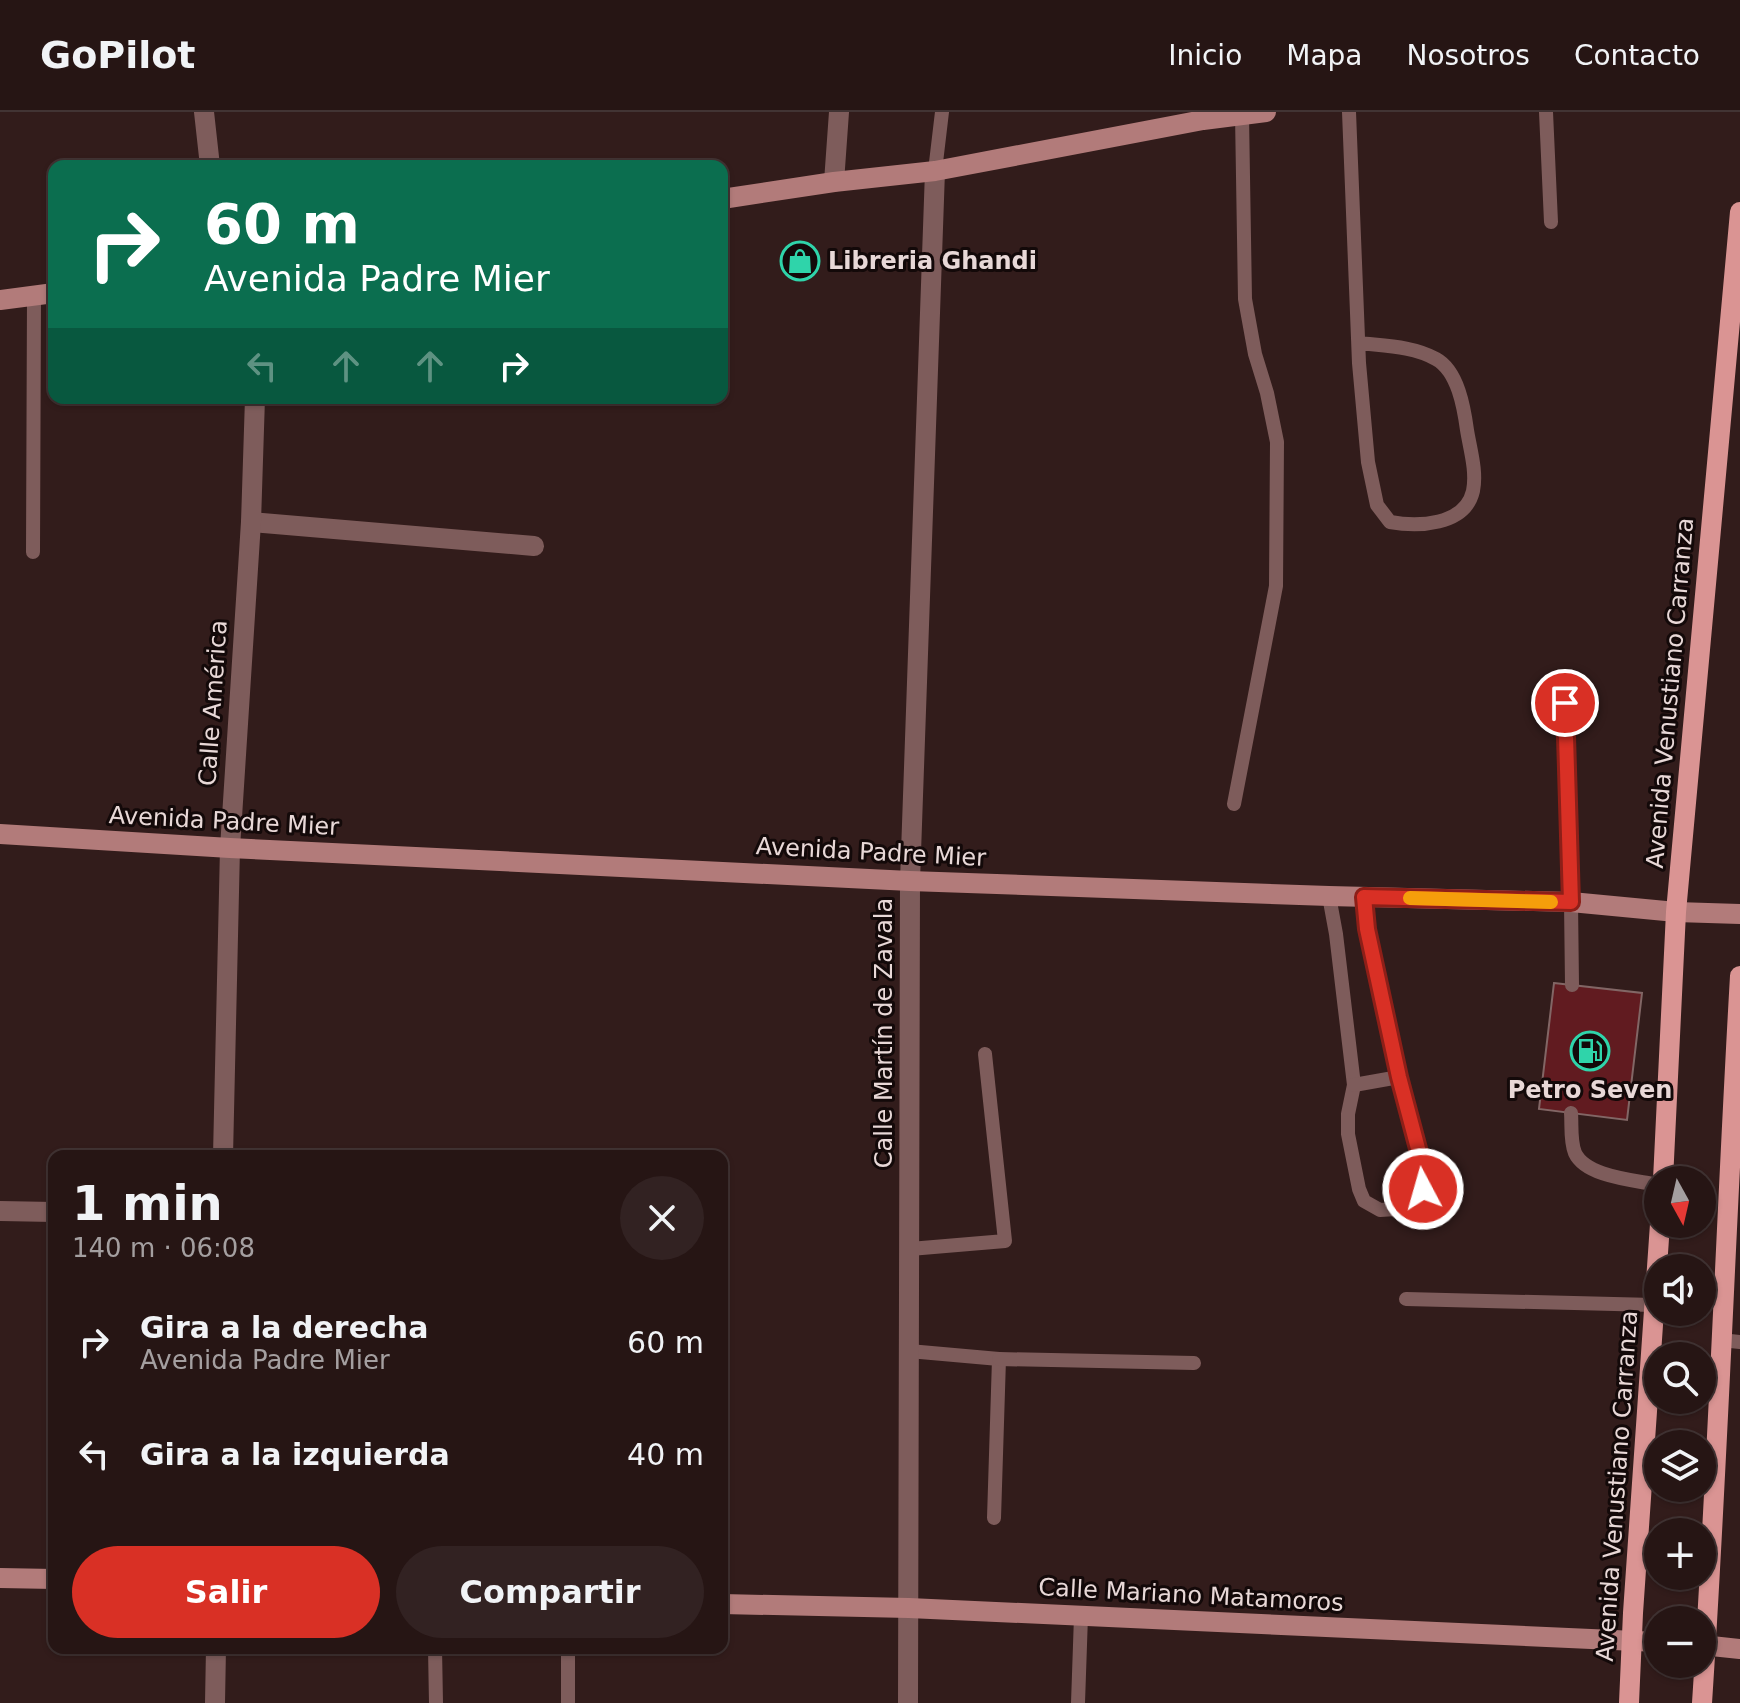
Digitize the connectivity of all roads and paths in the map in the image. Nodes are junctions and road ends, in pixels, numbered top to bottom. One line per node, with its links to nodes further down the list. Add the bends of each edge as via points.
1 (204, 112): 9 (street)
2 (839, 112): 11 (street)
3 (942, 112): 10 (lane)
4 (1266, 112): 7 (street)
5 (1349, 112): 17 (lane)
6 (1546, 112): 14 (lane)
7 (1242, 115): 8 (street); 23 (lane, via 1245,299 1277,442 1276,586)
8 (1203, 116): 10 (street)
9 (209, 160)
10 (935, 171): 11 (street); 26 (street, Calle Martín de Zavala)
11 (834, 182): 12 (street)
12 (728, 198)
13 (1740, 212): 30 (main road, Avenida Venustiano Carranza)
14 (1551, 222)
15 (44, 294): 16 (street); 21 (lane)
16 (0, 300)
17 (1359, 343): 17 (lane, via 1368,462 1377,505 1390,522 1441,522 1461,511 1473,493 1464,407 1452,375 1438,359 1406,348)
18 (255, 404): 19 (street, Calle América)
19 (251, 522): 20 (street); 25 (street, Calle América)
20 (534, 546)
21 (33, 552)
22 (1565, 703): 29 (lane)
23 (1234, 804)
24 (0, 834): 25 (street, Avenida Padre Mier)
25 (230, 848): 26 (street, Avenida Padre Mier); 39 (street, Calle América)
26 (910, 881): 27 (street, Avenida Padre Mier); 44 (street, Calle Martín de Zavala)
27 (1329, 896): 28 (street, Avenida Padre Mier); 36 (lane)
28 (1364, 897): 29 (street, Avenida Padre Mier); 35 (lane)
29 (1571, 902): 30 (street, Avenida Padre Mier); 33 (lane)
30 (1676, 912): 31 (street, Avenida Padre Mier); 40 (main road, Avenida Venustiano Carranza)
31 (1740, 914)
32 (1740, 976): 38 (main road)
33 (1572, 985)
34 (985, 1054): 44 (lane, via 1005,1241)
35 (1399, 1077): 36 (lane); 36 (lane, via 1425,1175 1416,1198 1396,1209 1380,1210 1364,1201 1359,1189 1348,1134)
36 (1354, 1085)
37 (1571, 1113): 41 (lane, via 1575,1153 1582,1163 1594,1171)
38 (1735, 1137): 48 (main road)
39 (223, 1150)
40 (1664, 1166)
41 (1644, 1182)
42 (0, 1211): 43 (street)
43 (48, 1212)
44 (910, 1249): 49 (street, Calle Martín de Zavala)
45 (1406, 1299): 46 (lane)
46 (1644, 1305)
47 (1653, 1326): 59 (main road, Avenida Venustiano Carranza)
48 (1730, 1341): 56 (main road)
49 (909, 1351): 50 (lane); 57 (street, Calle Martín de Zavala)
50 (999, 1359): 51 (lane); 52 (lane)
51 (1194, 1363)
52 (994, 1518)
53 (0, 1578): 54 (street)
54 (48, 1579)
55 (728, 1604): 57 (street, Calle Mariano Matamoros)
56 (1707, 1606)
57 (909, 1608): 58 (street, Calle Mariano Matamoros); 70 (street, Calle Martín de Zavala)
58 (1081, 1616): 59 (street, Calle Mariano Matamoros); 71 (lane)
59 (1632, 1641): 60 (street, Calle Mariano Matamoros); 72 (main road, Avenida Venustiano Carranza)
60 (1644, 1641)
61 (1716, 1647): 62 (street)
62 (1740, 1649)
63 (216, 1654): 67 (street)
64 (435, 1654): 68 (lane)
65 (568, 1654): 69 (lane)
66 (1703, 1678): 73 (main road)
67 (215, 1703)
68 (436, 1703)
69 (568, 1703)
70 (908, 1703)
71 (1078, 1703)
72 (1629, 1703)
73 (1702, 1703)

